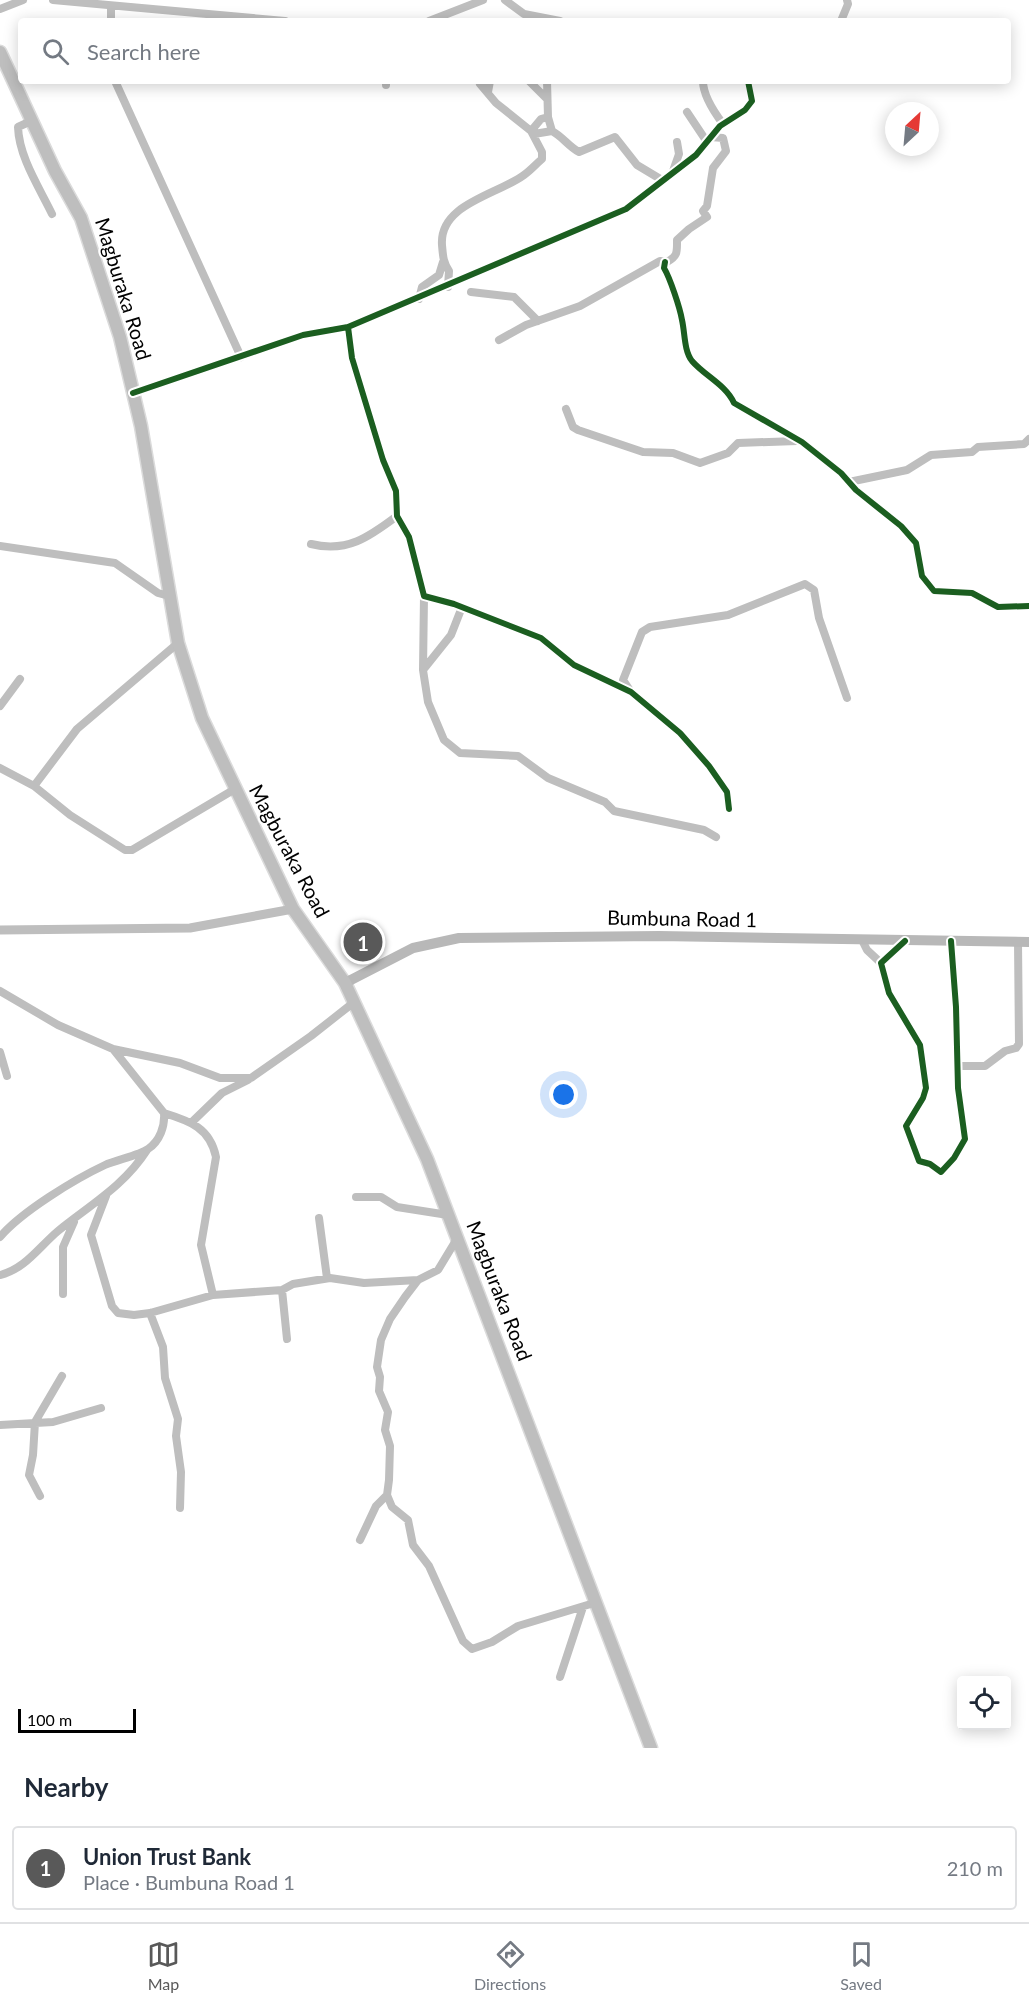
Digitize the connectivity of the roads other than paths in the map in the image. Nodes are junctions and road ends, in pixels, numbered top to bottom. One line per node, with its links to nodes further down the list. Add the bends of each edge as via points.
1 (23, 0): 7 (street)
2 (53, 0): 6 (street)
3 (483, 0): 10 (street)
4 (506, 0): 11 (street, via 524,14)
5 (846, 0): 12 (street)
6 (111, 6): 8 (street); 9 (street)
7 (0, 9)
8 (111, 18)
9 (250, 18)
10 (437, 18)
11 (545, 18)
12 (842, 18)
13 (0, 52): 25 (main road, Magburaka Road)
14 (116, 84): 42 (street)
15 (480, 84): 21 (street)
16 (489, 84): 21 (street)
17 (532, 84): 22 (street)
18 (547, 84): 22 (street)
19 (703, 84): 26 (street)
20 (749, 84): 26 (street, via 752,101)
21 (488, 92): 27 (street)
22 (546, 98): 24 (street)
23 (687, 112): 29 (street)
24 (548, 117): 27 (street); 28 (street)
25 (31, 121): 33 (street, via 18,127 19,139); 43 (main road, Magburaka Road, via 81,218 120,338)
26 (723, 124): 29 (street)
27 (531, 130): 28 (street, via 534,134); 34 (street, via 542,159 524,175 461,207 448,220 441,235)
28 (552, 131): 32 (street, via 579,152 615,137 637,165)
29 (709, 140): 31 (street); 35 (street, via 723,138 726,151 713,168 703,211 707,217 677,240 677,254)
30 (677, 142): 31 (street, via 679,154)
31 (673, 171): 32 (street)
32 (662, 180): 36 (street, via 626,209 476,271)
33 (52, 214)
34 (443, 262): 36 (street, via 449,271); 38 (street, via 439,275 422,287)
35 (665, 262): 39 (street, via 633,274 580,306); 46 (street, via 692,360 729,392 734,403)
36 (448, 287): 38 (street)
37 (471, 292): 39 (street, via 514,297)
38 (419, 298): 40 (street)
39 (538, 321): 41 (street)
40 (348, 327): 42 (street, via 303,335); 48 (street, via 352,357 396,491)
41 (499, 340)
42 (241, 357): 43 (street)
43 (133, 393): 51 (main road, Magburaka Road)
44 (566, 409): 46 (street, via 578,430 643,452 673,453 700,463 728,453 738,443)
45 (1029, 439): 47 (street, via 1024,444 932,456 907,470)
46 (802, 442): 47 (street)
47 (849, 482): 53 (street, via 916,543 922,576 934,591 972,593 998,607)
48 (398, 516): 49 (street, via 355,544 325,548); 52 (street, via 409,537)
49 (311, 544)
50 (0, 546): 51 (street, via 115,563 158,593)
51 (169, 596): 55 (main road, Magburaka Road)
52 (424, 596): 54 (street); 56 (street)
53 (1029, 606)
54 (462, 607): 56 (street, via 451,635); 59 (street, via 540,638 574,665)
55 (178, 643): 64 (street, via 77,729); 65 (main road, Magburaka Road, via 202,718)
56 (423, 670): 67 (street, via 428,702 444,740 460,753 518,756 548,778 604,802 614,811 704,830)
57 (20, 679): 62 (street)
58 (623, 680): 59 (street); 60 (street); 61 (street, via 636,642 650,627 728,615 805,584 814,590 819,618)
59 (607, 681): 60 (street)
60 (631, 692): 66 (street, via 680,733 709,766 728,792)
61 (847, 698)
62 (0, 706)
63 (0, 768): 64 (street)
64 (34, 786): 65 (street, via 70,815 125,850 132,850)
65 (235, 789): 68 (main road, Magburaka Road)
66 (729, 809)
67 (716, 837)
68 (292, 909): 69 (street, via 190,928); 75 (main road, Magburaka Road)
69 (0, 930)
70 (862, 940): 71 (main road, Bumbuna Road 1); 74 (street); 75 (main road, Bumbuna Road 1, via 459,938 413,948)
71 (905, 941): 72 (main road, Bumbuna Road 1); 74 (street)
72 (951, 941): 73 (main road, Bumbuna Road 1); 80 (street)
73 (1023, 942): 80 (street, via 1019,1044 985,1066)
74 (881, 963): 80 (street, via 890,993 920,1045 926,1088 906,1126 919,1161 941,1172 965,1139)
75 (345, 983): 77 (main road, Magburaka Road)
76 (2, 995): 78 (street)
77 (353, 1003): 82 (street); 88 (main road, Magburaka Road, via 427,1159)
78 (113, 1048): 82 (street, via 220,1078); 83 (street)
79 (0, 1052): 81 (street)
80 (957, 1066)
81 (7, 1076)
82 (251, 1078): 84 (street, via 222,1093)
83 (164, 1113): 84 (street); 85 (street, via 160,1135)
84 (192, 1122): 98 (street, via 213,1143 216,1157 201,1245)
85 (147, 1150): 86 (street, via 135,1169); 91 (street, via 102,1167 25,1213)
86 (106, 1196): 89 (street); 99 (street, via 92,1235 112,1306 118,1313)
87 (356, 1197): 88 (street, via 381,1197 397,1207)
88 (448, 1215): 92 (main road, Magburaka Road)
89 (80, 1216): 93 (street, via 14,1272); 97 (street, via 70,1226 63,1246)
90 (319, 1218): 94 (street)
91 (0, 1237)
92 (458, 1238): 95 (street, via 438,1270); 109 (main road, Magburaka Road)
93 (0, 1275)
94 (327, 1278): 95 (street, via 364,1283); 96 (street)
95 (418, 1280): 105 (street, via 390,1319 378,1351 379,1391 388,1412)
96 (282, 1290): 98 (street); 100 (street)
97 (63, 1294)
98 (213, 1295): 99 (street)
99 (150, 1313): 107 (street, via 163,1347 165,1378 178,1419)
100 (287, 1339)
101 (62, 1376): 103 (street)
102 (101, 1408): 103 (street, via 53,1422)
103 (35, 1422): 104 (street); 106 (street, via 28,1474)
104 (0, 1425)
105 (387, 1495): 108 (street, via 376,1506); 109 (street, via 392,1508 408,1520 413,1545 429,1566 467,1647 472,1649 518,1626)
106 (40, 1496)
107 (180, 1508)
108 (360, 1540)
109 (589, 1605): 110 (street); 111 (main road, Magburaka Road)
110 (560, 1677)
111 (651, 1748)

